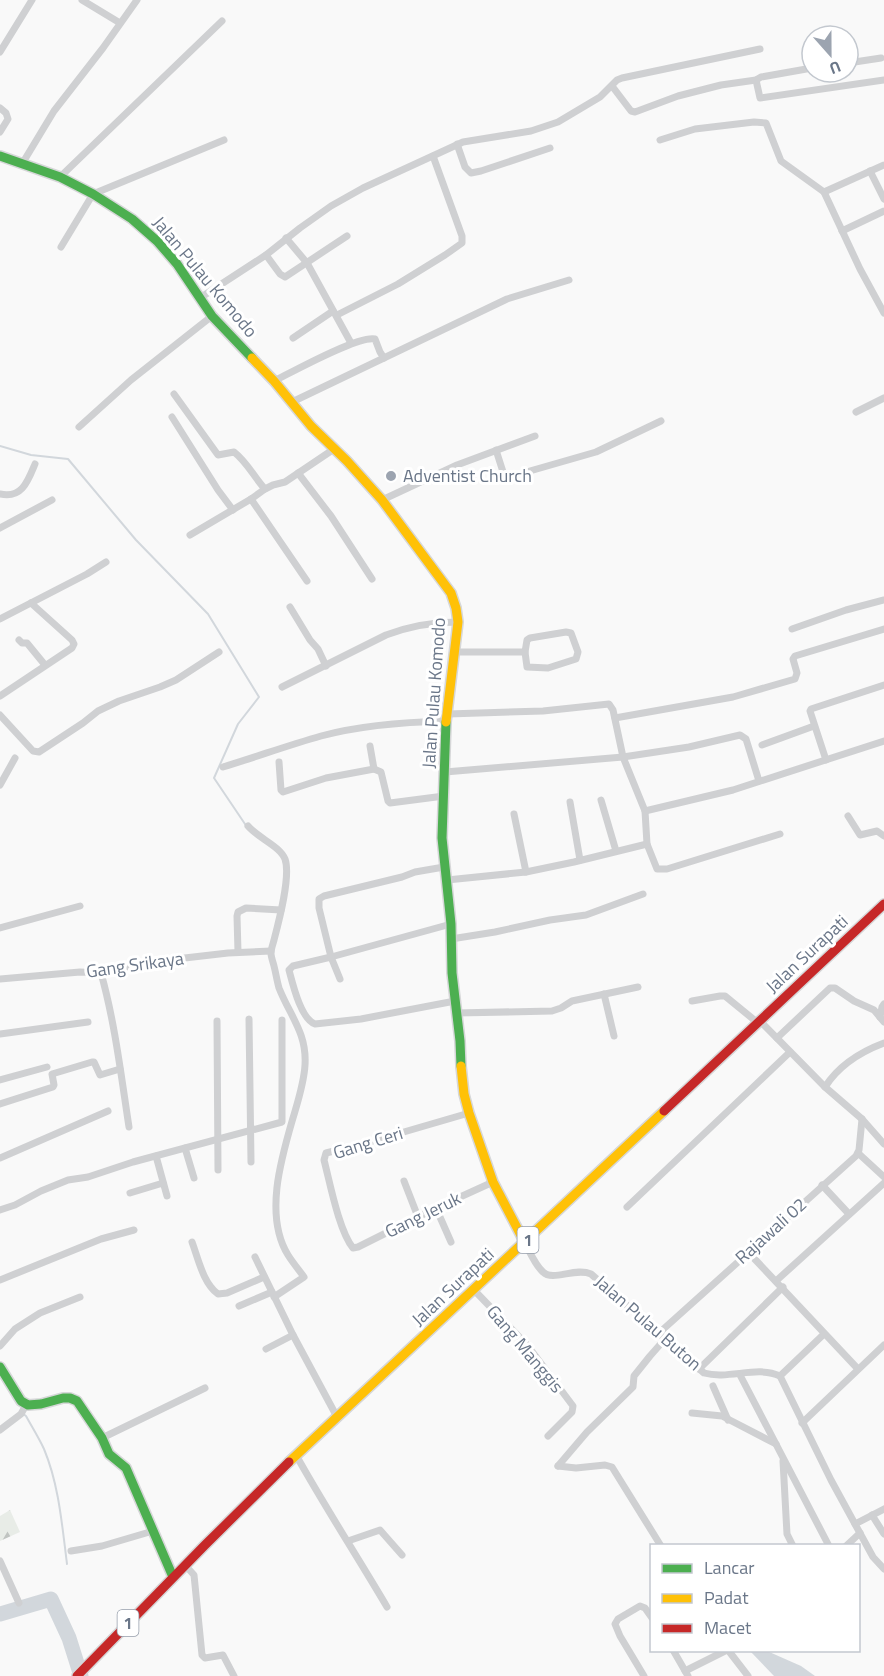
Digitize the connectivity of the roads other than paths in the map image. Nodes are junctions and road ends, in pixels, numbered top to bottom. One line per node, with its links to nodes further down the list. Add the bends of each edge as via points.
1 (32, 0): 7 (street)
2 (82, 0): 5 (street)
3 (137, 0): 5 (street)
4 (222, 21): 25 (street)
5 (120, 23): 22 (street, via 54,111)
6 (760, 49): 13 (street, via 622,78)
7 (0, 52)
8 (881, 58): 9 (street)
9 (860, 61)
10 (800, 71): 11 (street)
11 (756, 80): 12 (street, via 760,98); 13 (street, via 678,96 635,112)
12 (884, 80)
13 (612, 86): 18 (street, via 569,116 543,128)
14 (0, 108): 15 (street, via 9,119)
15 (0, 132)
16 (224, 140): 27 (street)
17 (660, 140): 26 (street, via 695,129 766,123 781,161)
18 (457, 144): 19 (street, via 465,167 471,172); 21 (street)
19 (550, 148)
20 (0, 156): 22 (main road, Jalan Pulau Komodo)
21 (433, 156): 32 (street, via 355,192); 39 (street, via 462,243 404,281)
22 (22, 164): 25 (main road, Jalan Pulau Komodo)
23 (884, 165): 24 (street)
24 (870, 171): 26 (street); 28 (street)
25 (60, 177): 27 (main road, Jalan Pulau Komodo)
26 (824, 192): 30 (street)
27 (93, 194): 33 (street); 37 (main road, Jalan Pulau Komodo, via 157,241)
28 (884, 199)
29 (884, 212): 30 (street)
30 (842, 231): 38 (street)
31 (347, 236): 35 (street)
32 (286, 238): 34 (street); 35 (street)
33 (61, 247)
34 (266, 255): 35 (street, via 284,277); 37 (street)
35 (307, 263): 39 (street)
36 (569, 280): 43 (street, via 507,299)
37 (200, 298): 40 (main road, Jalan Pulau Komodo)
38 (883, 312)
39 (335, 313): 41 (street); 42 (street)
40 (212, 316): 44 (main road, Jalan Pulau Komodo); 51 (street)
41 (293, 338)
42 (351, 343): 43 (street, via 375,339); 44 (street)
43 (384, 358): 47 (street)
44 (274, 381): 47 (main road, Jalan Pulau Komodo)
45 (174, 394): 57 (street, via 218,455 234,452)
46 (884, 398): 48 (street)
47 (292, 402): 53 (main road, Jalan Pulau Komodo)
48 (856, 412)
49 (172, 417): 62 (street)
50 (661, 421): 54 (street, via 596,452 509,477 504,475)
51 (79, 427)
52 (535, 436): 54 (street)
53 (334, 450): 56 (street); 61 (main road, Jalan Pulau Komodo)
54 (496, 450): 61 (street)
55 (35, 464): 58 (street, via 25,486 9,496)
56 (298, 473): 57 (street); 66 (street, via 332,516)
57 (265, 489): 59 (street)
58 (0, 494)
59 (251, 499): 62 (street); 67 (street)
60 (52, 500): 63 (street)
61 (382, 500): 72 (main road, Jalan Pulau Komodo, via 447,587)
62 (233, 510): 64 (street)
63 (0, 528)
64 (190, 535)
65 (106, 562): 69 (street)
66 (372, 579)
67 (307, 581)
68 (884, 600): 74 (street)
69 (31, 603): 71 (street); 79 (street, via 74,644)
70 (290, 607): 80 (street)
71 (0, 619)
72 (458, 622): 77 (main road, Jalan Pulau Komodo); 80 (street, via 403,629)
73 (884, 628): 86 (street, via 795,656 795,679 733,697)
74 (792, 629)
75 (19, 640): 79 (street, via 27,643)
76 (219, 652): 84 (street, via 176,680 98,711 39,752 33,752)
77 (454, 652): 78 (street); 85 (main road, Jalan Pulau Komodo)
78 (525, 652): 78 (street, via 530,638 569,632 578,655 574,661 539,669 527,668)
79 (45, 665): 83 (street)
80 (326, 666): 82 (street)
81 (884, 685): 87 (street, via 814,707 810,711)
82 (282, 687)
83 (1, 692)
84 (0, 715)
85 (447, 718): 86 (street, via 606,704 611,706); 95 (street, via 339,732); 97 (main road, Jalan Pulau Komodo)
86 (615, 718): 91 (street)
87 (814, 726): 89 (street); 93 (street)
88 (884, 741): 93 (street)
89 (762, 745)
90 (370, 746): 96 (street)
91 (623, 757): 97 (street); 98 (street, via 742,735); 103 (street)
92 (15, 758): 99 (street)
93 (826, 760): 98 (street)
94 (279, 762): 96 (street, via 283,792 326,778)
95 (224, 767)
96 (374, 770): 100 (street, via 381,772 390,803)
97 (445, 772): 100 (main road, Jalan Pulau Komodo)
98 (759, 781): 103 (street)
99 (0, 785)
100 (444, 796): 112 (main road, Jalan Pulau Komodo)
101 (601, 800): 110 (street)
102 (570, 802): 111 (street)
103 (645, 811): 109 (street)
104 (514, 814): 113 (street)
105 (848, 816): 108 (street, via 860,835 877,831)
106 (248, 826): 118 (street, via 275,847 286,862)
107 (780, 834): 109 (street, via 660,870)
108 (884, 836)
109 (647, 844): 110 (street)
110 (616, 851): 111 (street)
111 (580, 860): 113 (street)
112 (444, 867): 114 (main road, Jalan Pulau Komodo); 124 (street, via 320,898 318,908)
113 (526, 872): 114 (street)
114 (447, 880): 119 (main road, Jalan Pulau Komodo)
115 (643, 894): 121 (street, via 586,915)
116 (884, 904): 139 (main road, Jalan Surapati / 1)
117 (80, 906): 120 (street)
118 (281, 910): 122 (street); 123 (street, via 246,908 238,912)
119 (451, 924): 121 (main road, Jalan Pulau Komodo); 124 (street)
120 (0, 928)
121 (451, 939): 130 (main road, Jalan Pulau Komodo)
122 (271, 951): 123 (street, Gang Srikaya); 189 (street, via 279,986 305,1047 299,1101 275,1201 281,1240 304,1277)
123 (238, 952): 125 (street, Gang Srikaya, via 150,962)
124 (331, 957): 127 (street); 130 (street, via 289,970 312,1024 362,1019)
125 (101, 973): 126 (street, Gang Srikaya); 146 (street)
126 (0, 979)
127 (340, 979)
128 (638, 987): 129 (street)
129 (604, 994): 133 (street, via 572,1001 552,1011); 141 (street)
130 (455, 1001): 133 (main road, Jalan Pulau Komodo)
131 (692, 1001): 139 (street, via 725,996)
132 (884, 1004): 136 (street)
133 (456, 1013): 151 (main road, Jalan Pulau Komodo, via 464,1094)
134 (249, 1019): 154 (street)
135 (282, 1020): 154 (street, via 282,1122)
136 (882, 1020): 142 (street, via 874,1010 836,987 830,988)
137 (217, 1021): 155 (street)
138 (88, 1022): 140 (street)
139 (759, 1022): 142 (street); 180 (main road, Jalan Surapati / 1)
140 (0, 1034)
141 (614, 1036)
142 (777, 1038): 144 (street)
143 (884, 1043): 148 (street, via 843,1065)
144 (790, 1052): 148 (street); 172 (street)
145 (47, 1067): 147 (street)
146 (120, 1069): 149 (street, via 99,1074 92,1062 52,1074 53,1087); 153 (street)
147 (0, 1080)
148 (825, 1087): 152 (street)
149 (0, 1104)
150 (108, 1111): 160 (street)
151 (470, 1113): 166 (main road, Jalan Pulau Komodo); 181 (street, Gang Ceri, via 326,1153 324,1160 335,1205)
152 (862, 1119): 156 (street); 158 (street)
153 (129, 1127)
154 (251, 1131): 155 (street); 161 (street)
155 (218, 1139): 157 (street); 162 (street)
156 (884, 1144)
157 (185, 1148): 159 (street); 164 (street)
158 (858, 1153): 163 (street); 169 (street, Rajawali 02)
159 (156, 1156): 167 (street); 174 (street, via 58,1183)
160 (0, 1158)
161 (251, 1162)
162 (218, 1170)
163 (884, 1177)
164 (194, 1178)
165 (404, 1181): 176 (street)
166 (493, 1182): 173 (street, Gang Jeruk); 180 (main road, Jalan Pulau Komodo)
167 (163, 1183): 170 (street); 171 (street)
168 (884, 1183): 175 (street)
169 (822, 1185): 175 (street); 182 (street, Rajawali 02)
170 (130, 1193)
171 (167, 1196)
172 (627, 1207)
173 (436, 1208): 176 (street, Gang Jeruk); 179 (street)
174 (0, 1210)
175 (849, 1214): 186 (street)
176 (418, 1217): 181 (street, Gang Jeruk)
177 (134, 1230): 185 (street, via 101,1239)
178 (192, 1242): 184 (street, via 210,1287 218,1294)
179 (451, 1242)
180 (525, 1242): 188 (main road, Jalan Surapati / 1); 192 (street, Jalan Pulau Buton, via 542,1272 555,1276 573,1271 591,1274)
181 (353, 1248)
182 (749, 1253): 186 (street); 192 (street, Rajawali 02)
183 (255, 1257): 184 (street)
184 (264, 1277): 189 (street)
185 (0, 1280)
186 (776, 1281): 187 (street)
187 (783, 1287): 193 (street); 200 (street)
188 (474, 1290): 208 (main road, Jalan Surapati / 1); 212 (street, Gang Manggis, via 528,1346 573,1406 572,1412)
189 (273, 1295): 191 (street); 194 (street)
190 (80, 1297): 196 (street, via 40,1313 15,1329)
191 (239, 1306)
192 (659, 1333): 195 (street, Jalan Pulau Buton)
193 (824, 1334): 201 (street); 203 (street)
194 (293, 1335): 198 (street); 208 (street)
195 (665, 1339): 200 (street, Jalan Pulau Buton); 224 (street, via 634,1376 633,1387 558,1466 612,1467)
196 (0, 1346)
197 (884, 1346): 201 (street)
198 (266, 1349)
199 (0, 1367): 206 (main road)
200 (699, 1369): 202 (street, Jalan Pulau Buton, via 710,1375)
201 (858, 1369): 210 (street)
202 (740, 1375): 203 (street, Jalan Pulau Buton, via 764,1372); 214 (street)
203 (780, 1376): 210 (street)
204 (713, 1386): 209 (street)
205 (205, 1388): 213 (street)
206 (23, 1410): 211 (street); 213 (main road, via 72,1397)
207 (692, 1413): 209 (street)
208 (337, 1417): 215 (main road, Jalan Surapati / 1)
209 (728, 1420): 214 (street)
210 (802, 1423): 219 (street)
211 (0, 1430)
212 (548, 1436)
213 (102, 1438): 220 (main road, via 109,1454 126,1468)
214 (776, 1444): 216 (street)
215 (296, 1455): 223 (street); 231 (main road, Jalan Surapati / 1)
216 (783, 1458): 225 (street, via 787,1534); 226 (street)
217 (884, 1509): 218 (street)
218 (872, 1515): 219 (street); 222 (street)
219 (855, 1524): 221 (street)
220 (153, 1531): 228 (street, via 110,1545); 233 (main road)
221 (860, 1533): 227 (street); 232 (street)
222 (884, 1534)
223 (348, 1541): 229 (street, via 380,1530); 235 (street)
224 (660, 1544)
225 (792, 1544)
226 (828, 1544)
227 (847, 1544)
228 (71, 1551)
229 (402, 1556)
230 (0, 1562): 234 (street)
231 (185, 1565): 233 (main road, Jalan Surapati / 1); 243 (street, via 194,1575 202,1655 223,1655)
232 (884, 1569)
233 (173, 1577): 240 (main road, Jalan Surapati / 1)
234 (19, 1603)
235 (387, 1607)
236 (650, 1616): 244 (street, via 640,1606 615,1624)
237 (674, 1652): 241 (street)
238 (724, 1652): 241 (street)
239 (729, 1652): 245 (street)
240 (82, 1670): 242 (street)
241 (687, 1673)
242 (92, 1676)
243 (234, 1676)
244 (644, 1676)
245 (747, 1676)

